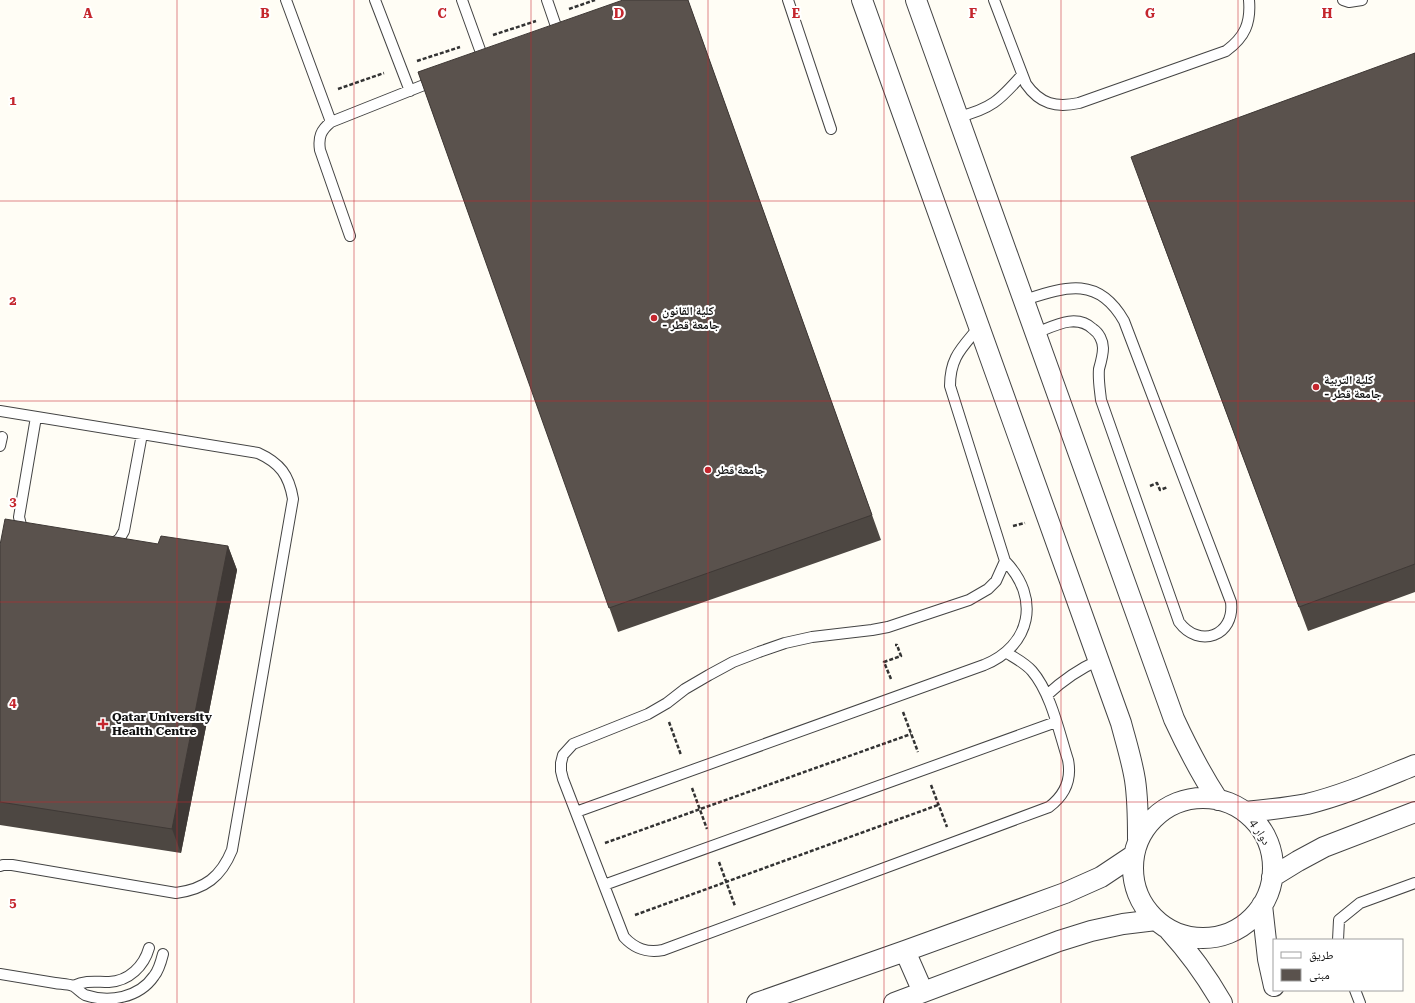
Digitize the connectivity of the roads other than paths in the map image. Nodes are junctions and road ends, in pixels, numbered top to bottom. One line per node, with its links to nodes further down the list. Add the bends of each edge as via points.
1 (286, 0): 18 (lane)
2 (375, 0): 16 (lane)
3 (462, 0): 13 (lane)
4 (547, 0): 12 (lane)
5 (788, 0): 19 (lane)
6 (862, 0): 22 (street)
7 (916, 0): 17 (street)
8 (994, 0): 14 (lane)
9 (1249, 0): 14 (lane, via 1250,13 1247,25 1235,44 1226,51 1079,103 1059,105 1040,99 1032,92)
10 (1343, 0): 11 (lane)
11 (1362, 0)
12 (558, 32)
13 (484, 61)
14 (1022, 75): 17 (lane, via 1006,94 991,105)
15 (447, 76): 16 (lane)
16 (410, 91): 18 (lane)
17 (958, 118): 21 (street)
18 (331, 122): 20 (lane, via 320,134 320,150)
19 (830, 129)
20 (350, 236)
21 (1024, 300): 23 (street); 23 (lane, via 1067,288 1090,290 1111,302 1124,321 1232,602 1230,618 1220,632 1203,637 1193,635 1179,622 1101,400 1099,370 1103,346 1100,338 1088,324 1078,321 1060,323)
22 (979, 327): 29 (lane, via 955,358 950,374 950,386); 31 (street)
23 (1036, 333): 35 (street, via 1174,719 1201,774)
24 (1, 412): 25 (lane)
25 (36, 417): 26 (lane); 27 (lane, via 19,517 26,532)
26 (142, 434): 28 (lane, via 124,531 115,544); 40 (lane, via 258,453 277,464 290,486 291,513 232,850 224,867 211,880 200,887 176,893 12,865)
27 (35, 539)
28 (104, 549)
29 (1005, 561): 30 (lane, via 1021,582 1027,606 1022,632); 36 (lane, via 996,581 969,600 872,630 812,637 759,652 709,675 648,714 579,740 568,748 561,762 561,771)
30 (1007, 653): 32 (lane, via 1031,670); 36 (lane, via 984,665)
31 (1099, 660): 32 (lane, via 1071,675); 39 (street, via 1129,752 1137,795)
32 (1047, 695): 33 (lane)
33 (1056, 722): 43 (lane); 43 (lane, via 1070,769 1067,786 1049,807 663,950 645,950 630,944 624,937)
34 (1415, 766): 37 (street, via 1308,803 1277,810)
35 (1218, 800): 37 (street, دوار 4, via 1232,804); 39 (street, دوار 4, via 1197,798 1171,805 1146,826)
36 (576, 812): 43 (lane)
37 (1245, 812): 41 (street, دوار 4, via 1256,822 1270,848)
38 (1415, 812): 41 (street, via 1324,847)
39 (1136, 847): 45 (street, via 1132,869 1136,890 1146,909); 48 (street, via 1106,873 1083,885)
40 (0, 866)
41 (1272, 877): 44 (street, دوار 4, via 1269,892)
42 (1415, 883): 46 (lane, via 1360,903 1339,920)
43 (604, 885)
44 (1262, 905): 45 (street, دوار 4, via 1241,927 1227,934 1212,937 1182,934); 51 (street)
45 (1162, 924): 55 (street, via 1123,924 1091,931); 58 (street, via 1189,952)
46 (1338, 939)
47 (149, 948): 52 (lane, via 142,964 128,976 111,982 87,982)
48 (905, 951): 55 (street); 56 (street)
49 (163, 954): 52 (lane, via 154,976 136,993 101,999 85,995)
50 (0, 974): 52 (lane)
51 (1273, 981)
52 (73, 986)
53 (1275, 991): 59 (street)
54 (1355, 991): 60 (lane)
55 (923, 992): 57 (street)
56 (757, 1003)
57 (894, 1003)
58 (1222, 1003)
59 (1280, 1003)
60 (1360, 1003)

